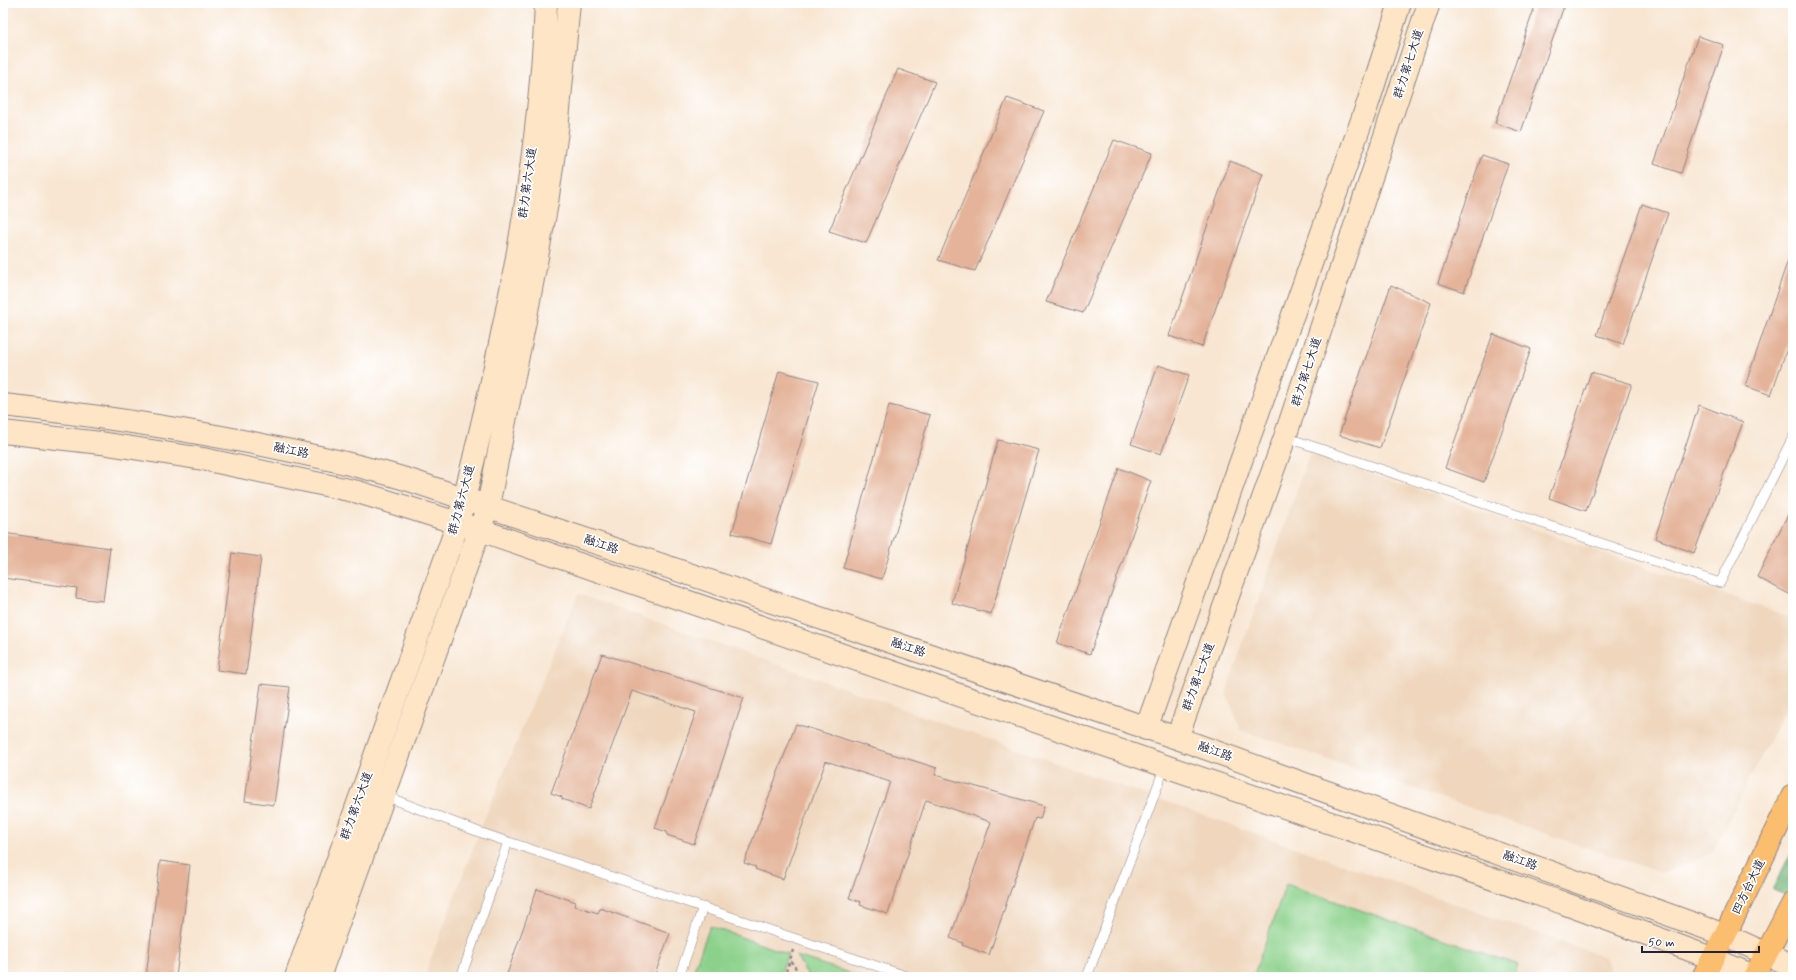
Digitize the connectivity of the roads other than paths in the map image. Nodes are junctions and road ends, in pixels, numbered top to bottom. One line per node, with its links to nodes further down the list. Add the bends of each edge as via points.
1 (546, 3): 9 (main road, 群力第六大道, via 530,175 512,285)
2 (569, 3): 10 (main road, 群力第六大道, via 557,131 547,203)
3 (1400, 3): 13 (main road, via 1365,111)
4 (1429, 3): 7 (main road, 群力第七大道)
5 (3, 405): 9 (main road, 融江路, via 90,415 286,450 375,470)
6 (3, 432): 11 (main road, via 101,443 203,459 358,492)
7 (1285, 437): 8 (lane, via 1720,583); 14 (main road, 群力第七大道)
8 (1793, 437)
9 (464, 498): 10 (main road, 融江路); 11 (main road, 群力第六大道)
10 (488, 506): 12 (main road, 群力第六大道); 13 (main road, 融江路)
11 (458, 523): 12 (main road); 25 (main road, 群力第六大道)
12 (480, 530): 15 (main road); 16 (main road, 群力第六大道)
13 (1146, 729): 14 (main road, 融江路)
14 (1177, 738): 21 (main road, 融江路)
15 (1165, 766): 24 (main road, via 1563,903); 30 (lane)
16 (385, 796): 18 (lane); 26 (main road, 群力第六大道)
17 (1793, 796): 21 (main road, 四方台大道)
18 (508, 842): 20 (lane); 27 (lane)
19 (1793, 903): 22 (main road)
20 (703, 907): 28 (lane); 29 (lane)
21 (1725, 935): 22 (main road, 融江路); 24 (main road, 四方台大道)
22 (1766, 954): 23 (main road, 融江路); 31 (main road)
23 (1793, 966)
24 (1709, 968): 31 (main road)
25 (296, 977)
26 (320, 977)
27 (461, 977)
28 (678, 977)
29 (909, 977)
30 (1087, 977)
31 (1754, 977)

